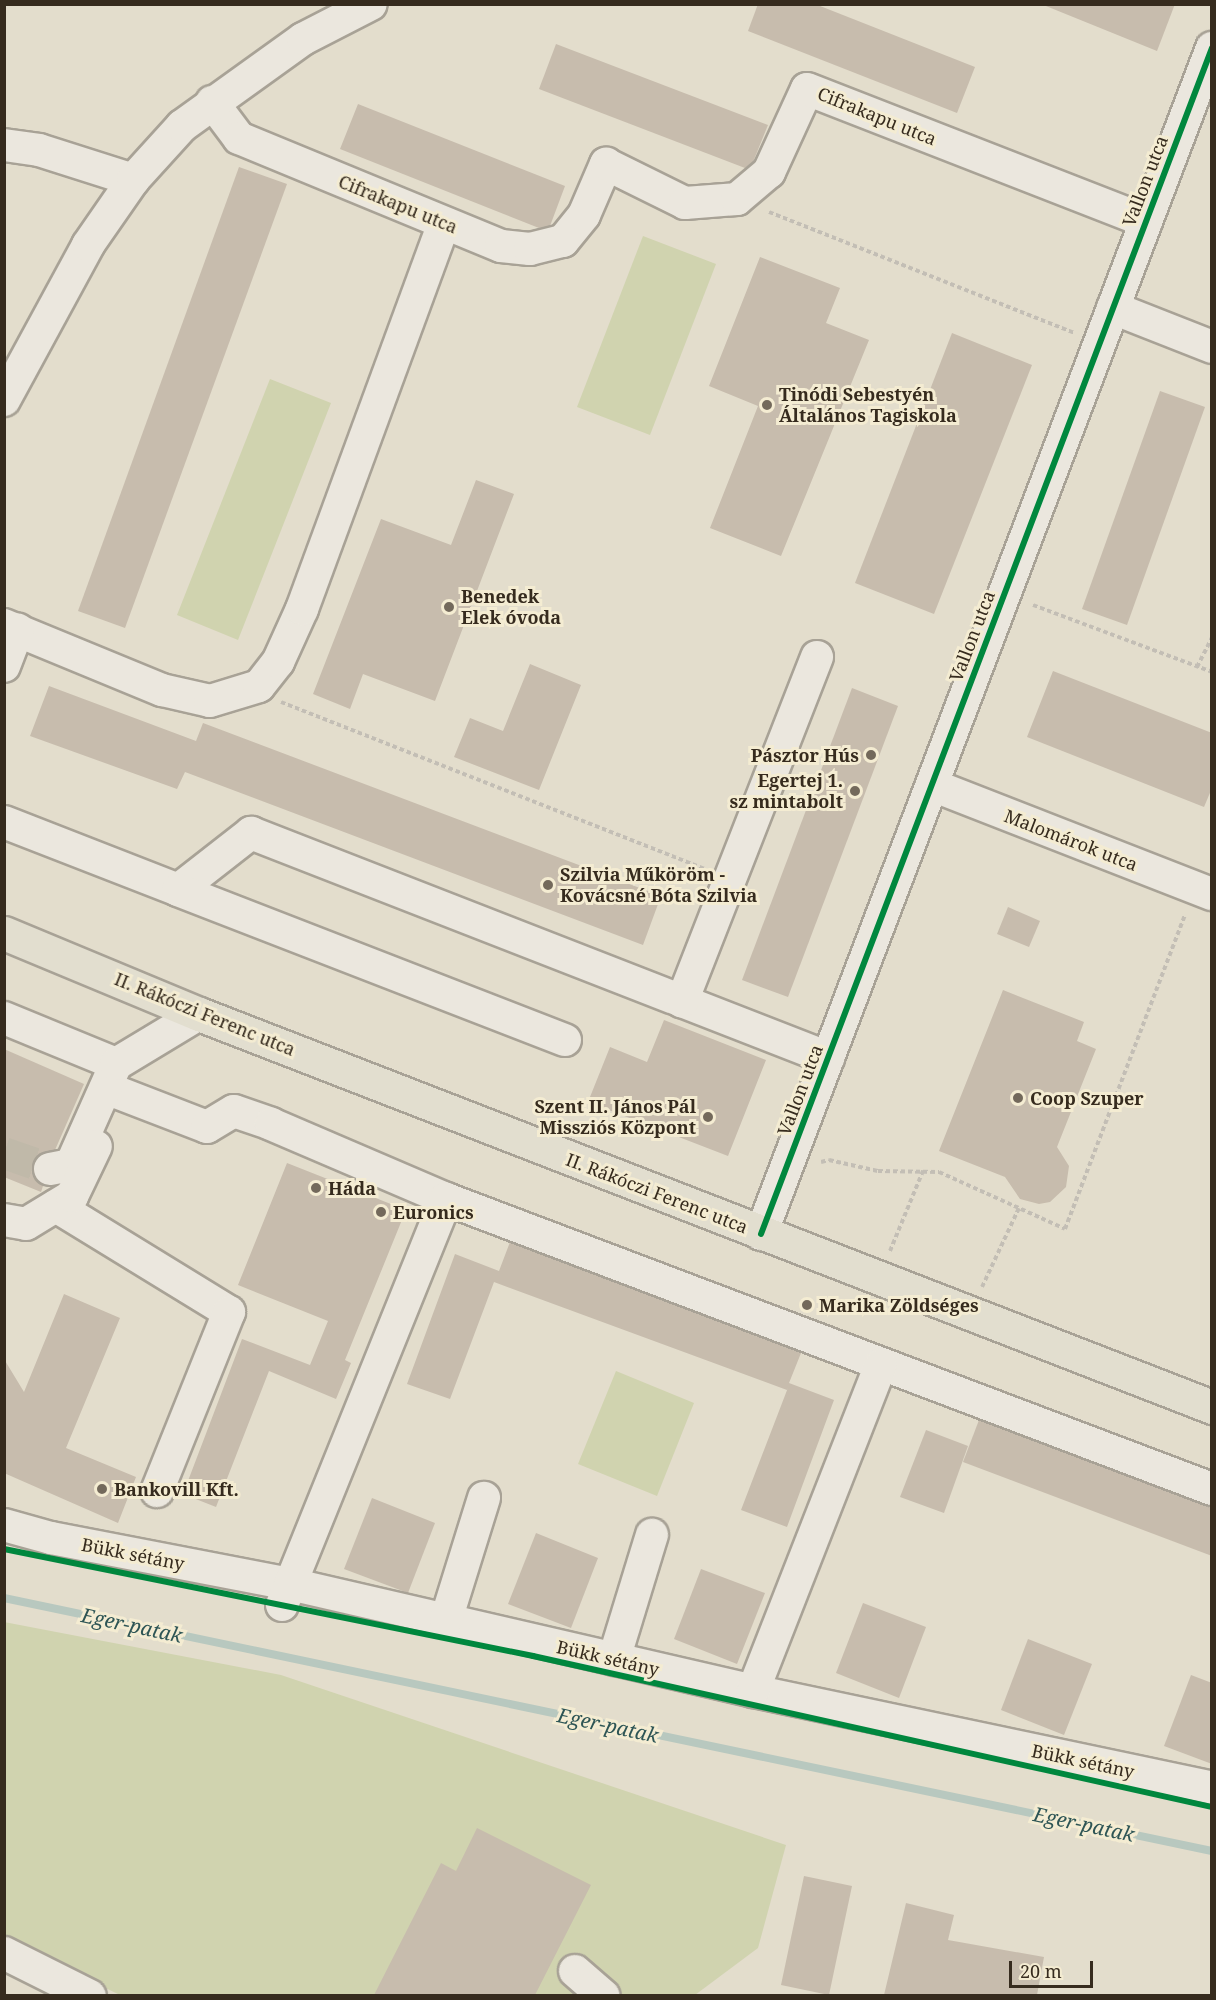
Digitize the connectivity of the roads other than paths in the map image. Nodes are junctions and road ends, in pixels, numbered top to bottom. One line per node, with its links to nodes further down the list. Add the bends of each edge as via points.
1 (371, 4): 3 (street, via 303,39)
2 (1212, 48): 6 (street, Vallon utca)
3 (212, 102): 5 (street, via 182,126); 7 (street, Cifrakapu utca, via 239,138)
4 (4, 145): 5 (street, via 39,150)
5 (133, 180): 10 (street, via 88,244)
6 (1146, 221): 7 (street, Cifrakapu utca, via 807,89 769,172 737,199 685,203 606,165 584,215 563,241 530,249 501,246); 8 (street, Vallon utca)
7 (444, 223): 11 (street, via 302,609 278,662 259,686 210,701 162,690)
8 (1113, 308): 9 (street); 14 (street, Vallon utca)
9 (1212, 347)
10 (4, 400)
11 (11, 628): 13 (street)
12 (817, 657): 19 (street, via 727,878)
13 (4, 666)
14 (932, 785): 17 (street, Malomárok utca); 23 (street, Vallon utca)
15 (4, 822): 16 (street)
16 (178, 890): 19 (street, via 251,833); 22 (street)
17 (1203, 891)
18 (4, 933): 20 (main road, II. Rákóczi Ferenc utca)
19 (682, 1001): 23 (street)
20 (199, 1014): 24 (street); 29 (main road, II. Rákóczi Ferenc utca)
21 (4, 1018): 24 (street)
22 (565, 1040)
23 (828, 1058): 29 (street, Vallon utca)
24 (111, 1076): 25 (street, via 71,1165); 26 (street, via 207,1126 234,1111); 27 (street, via 95,1149 72,1196)
25 (50, 1169)
26 (446, 1199): 30 (street); 37 (street)
27 (56, 1206): 28 (street, via 26,1224); 33 (street, via 229,1312)
28 (4, 1220)
29 (761, 1234): 31 (main road, II. Rákóczi Ferenc utca)
30 (881, 1365): 32 (street); 40 (street)
31 (1212, 1407)
32 (1212, 1489)
33 (157, 1491)
34 (484, 1498): 38 (street)
35 (4, 1525): 37 (street, Bükk sétány)
36 (652, 1535): 39 (street)
37 (286, 1595): 38 (street, Bükk sétány)
38 (446, 1620): 39 (street, Bükk sétány)
39 (614, 1659): 40 (street, Bükk sétány)
40 (753, 1691): 41 (street, Bükk sétány)
41 (1212, 1788)
42 (4, 1953): 44 (street)
43 (575, 1971): 45 (street)
44 (90, 1995)
45 (604, 1995)

